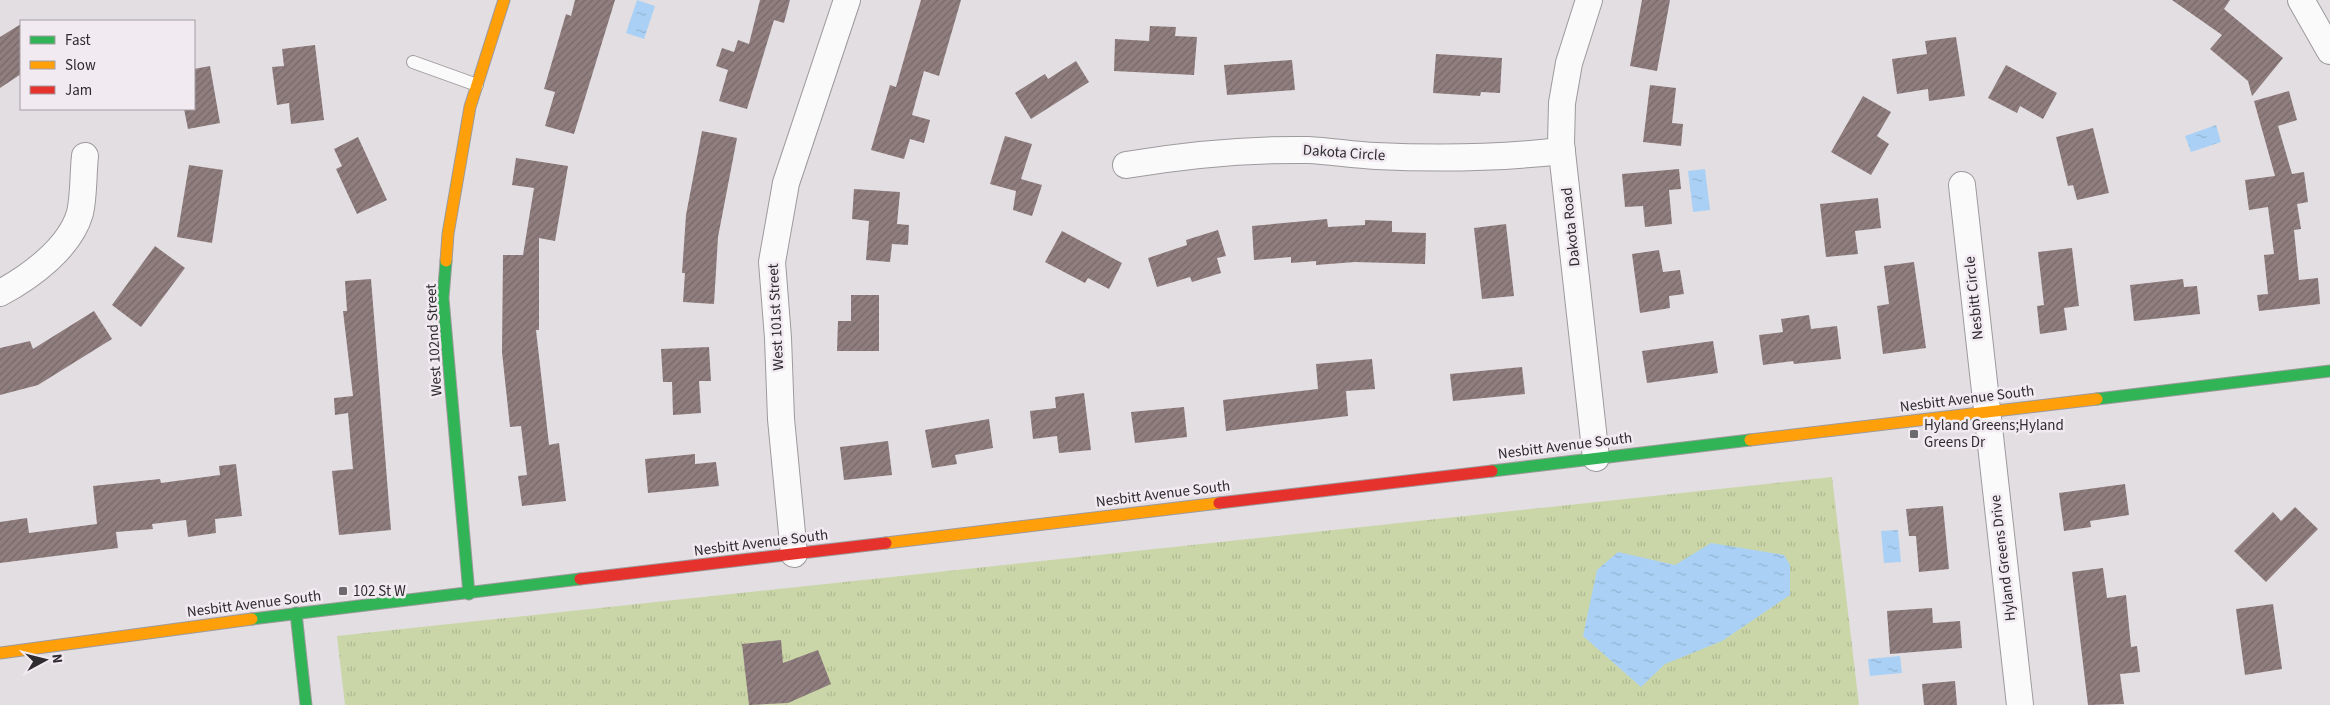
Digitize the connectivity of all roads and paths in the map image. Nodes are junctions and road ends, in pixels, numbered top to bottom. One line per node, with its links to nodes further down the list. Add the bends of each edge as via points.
1 (504, 0): 7 (street, West 102nd Street)
2 (847, 0): 16 (street, West 101st Street, via 786,183 772,262 781,419)
3 (1589, 0): 8 (street, Dakota Road, via 1569,63 1562,103)
4 (2301, 0): 5 (street)
5 (2330, 51)
6 (413, 62): 7 (lane)
7 (477, 85): 17 (street, West 102nd Street, via 470,107 448,234 444,298)
8 (1562, 151): 10 (street, Dakota Circle, via 1452,158 1309,150 1241,151); 15 (street, Dakota Road)
9 (85, 156): 12 (street, via 80,214 66,239 24,280)
10 (1126, 165)
11 (1962, 185): 14 (street, Nesbitt Circle)
12 (0, 292)
13 (2330, 371): 14 (street, Nesbitt Avenue South)
14 (1986, 412): 15 (street, Nesbitt Avenue South); 21 (street, Hyland Greens Drive)
15 (1596, 458): 16 (street, Nesbitt Avenue South)
16 (794, 554): 17 (street, Nesbitt Avenue South)
17 (469, 594): 18 (street, Nesbitt Avenue South)
18 (296, 613): 19 (street, Nesbitt Avenue South); 20 (street)
19 (0, 653)
20 (306, 705)
21 (2020, 705)

